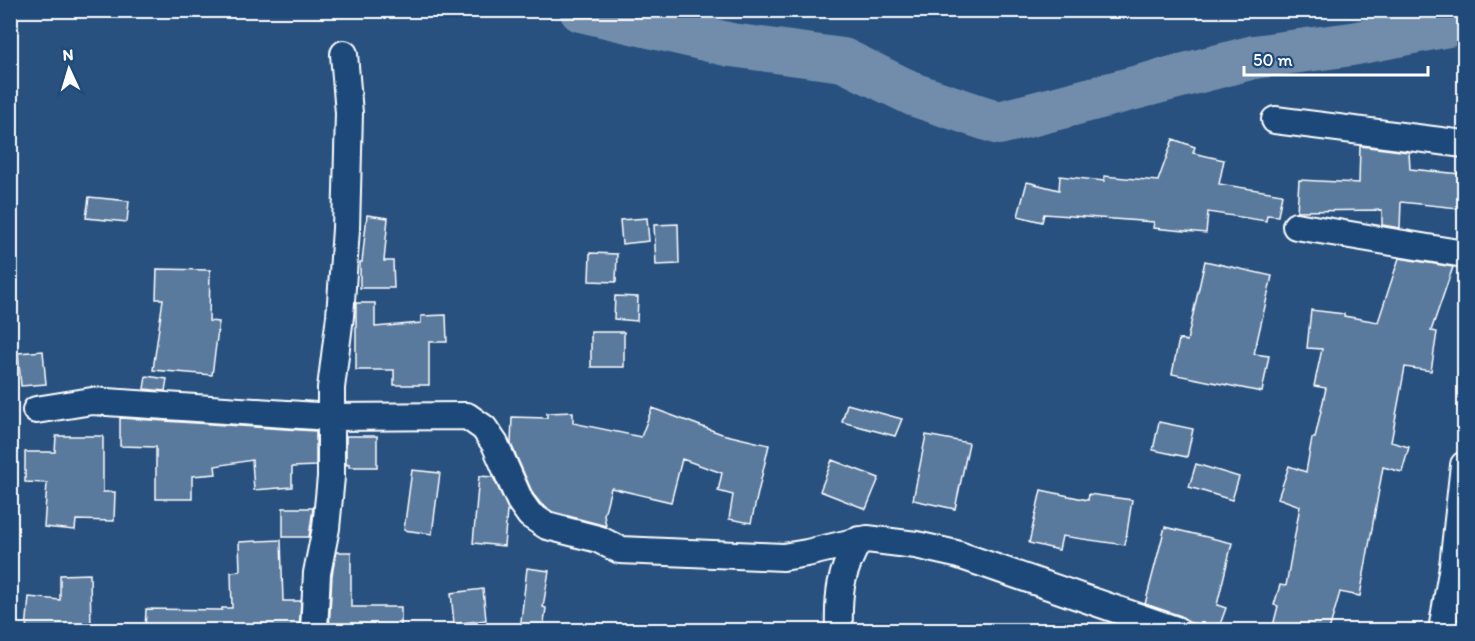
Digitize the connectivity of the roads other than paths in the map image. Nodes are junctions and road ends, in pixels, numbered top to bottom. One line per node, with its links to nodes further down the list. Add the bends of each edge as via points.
1 (344, 54): 7 (street, via 348,166)
2 (1275, 120): 3 (street)
3 (1464, 144)
4 (1296, 226): 5 (street)
5 (1464, 254)
6 (36, 410): 7 (street, via 106,402)
7 (331, 417): 9 (street, via 467,416 484,428 495,444 530,515 547,526 598,539 620,550 783,557); 11 (street, via 331,477 317,573)
8 (1464, 465): 14 (street)
9 (859, 540): 10 (street, via 886,540 956,554); 12 (street, via 847,562 842,583)
10 (1129, 622): 13 (street)
11 (314, 630)
12 (839, 630)
13 (1176, 630)
14 (1442, 630)

